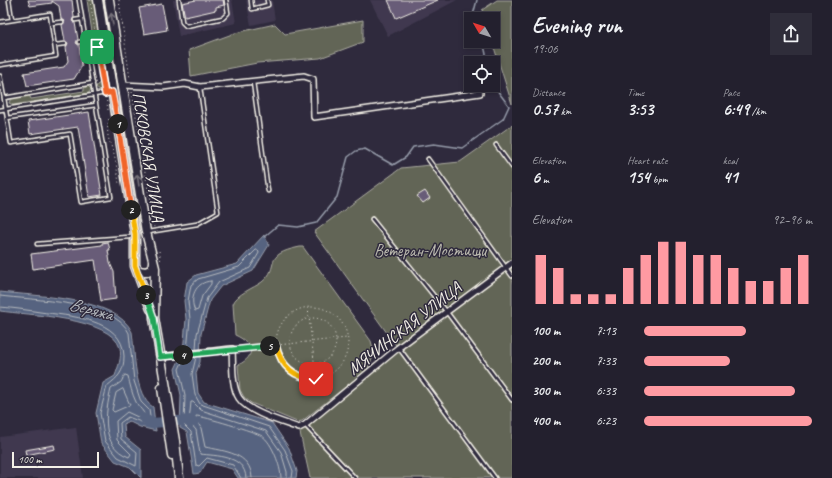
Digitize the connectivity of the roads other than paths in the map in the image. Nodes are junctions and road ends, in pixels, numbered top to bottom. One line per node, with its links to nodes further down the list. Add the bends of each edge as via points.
1 (9, 0): 10 (lane)
2 (79, 0): 9 (lane)
3 (98, 0): 25 (main road, ПСКОВСКАЯ УЛИЦА)
4 (109, 0): 23 (main road, ПСКОВСКАЯ УЛИЦА, one-way to 4)
5 (179, 0): 6 (lane, via 182,22 186,26 224,18 228,13)
6 (226, 0)
7 (251, 0): 8 (lane, via 252,9 268,5)
8 (267, 0)
9 (82, 19): 11 (lane); 15 (lane)
10 (12, 20): 12 (lane); 14 (lane, via 50,14)
11 (75, 20)
12 (0, 22)
13 (62, 22): 14 (lane)
14 (51, 23): 18 (lane)
15 (86, 41): 16 (lane); 22 (lane)
16 (78, 42)
17 (66, 44): 18 (lane)
18 (55, 45): 19 (lane, via 56,56)
19 (0, 65)
20 (0, 76): 28 (lane)
21 (252, 80): 24 (street); 26 (street, via 304,76 313,79 314,117); 36 (lane)
22 (93, 84): 27 (lane); 28 (lane)
23 (127, 85): 24 (street, via 163,87 185,84); 38 (main road, ПСКОВСКАЯ УЛИЦА, one-way to 23)
24 (200, 87): 38 (lane, via 218,212 197,224)
25 (109, 93): 27 (lane); 39 (main road, ПСКОВСКАЯ УЛИЦА)
26 (480, 93)
27 (95, 95): 29 (lane); 30 (lane)
28 (4, 98): 30 (lane)
29 (96, 105): 32 (lane); 32 (lane, via 111,197 81,202 70,134 11,143)
30 (6, 109): 31 (lane); 32 (lane)
31 (0, 110)
32 (7, 118)
33 (496, 145): 35 (lane)
34 (428, 159): 44 (lane)
35 (512, 167)
36 (268, 191)
37 (372, 219): 46 (lane)
38 (150, 232): 41 (main road, ПСКОВСКАЯ УЛИЦА)
39 (135, 234): 40 (lane); 43 (main road, ПСКОВСКАЯ УЛИЦА)
40 (37, 244)
41 (158, 262): 43 (main road, via 146,272 139,271); 47 (main road, ПСКОВСКАЯ УЛИЦА)
42 (512, 262): 44 (street, МЯЧИНСКАЯ УЛИЦА)
43 (135, 266): 47 (main road, ПСКОВСКАЯ УЛИЦА)
44 (506, 267): 45 (lane); 46 (street, МЯЧИНСКАЯ УЛИЦА)
45 (512, 276)
46 (446, 311): 48 (street, МЯЧИНСКАЯ УЛИЦА); 50 (lane)
47 (154, 318): 49 (main road, ПСКОВСКАЯ УЛИЦА)
48 (398, 348): 51 (street, МЯЧИНСКАЯ УЛИЦА); 54 (lane)
49 (160, 357): 51 (street, via 232,349 236,390 244,404 299,428); 52 (main road, ПСКОВСКАЯ УЛИЦА)
50 (512, 400)
51 (305, 425): 53 (lane)
52 (178, 478)
53 (355, 478)
54 (495, 478)

